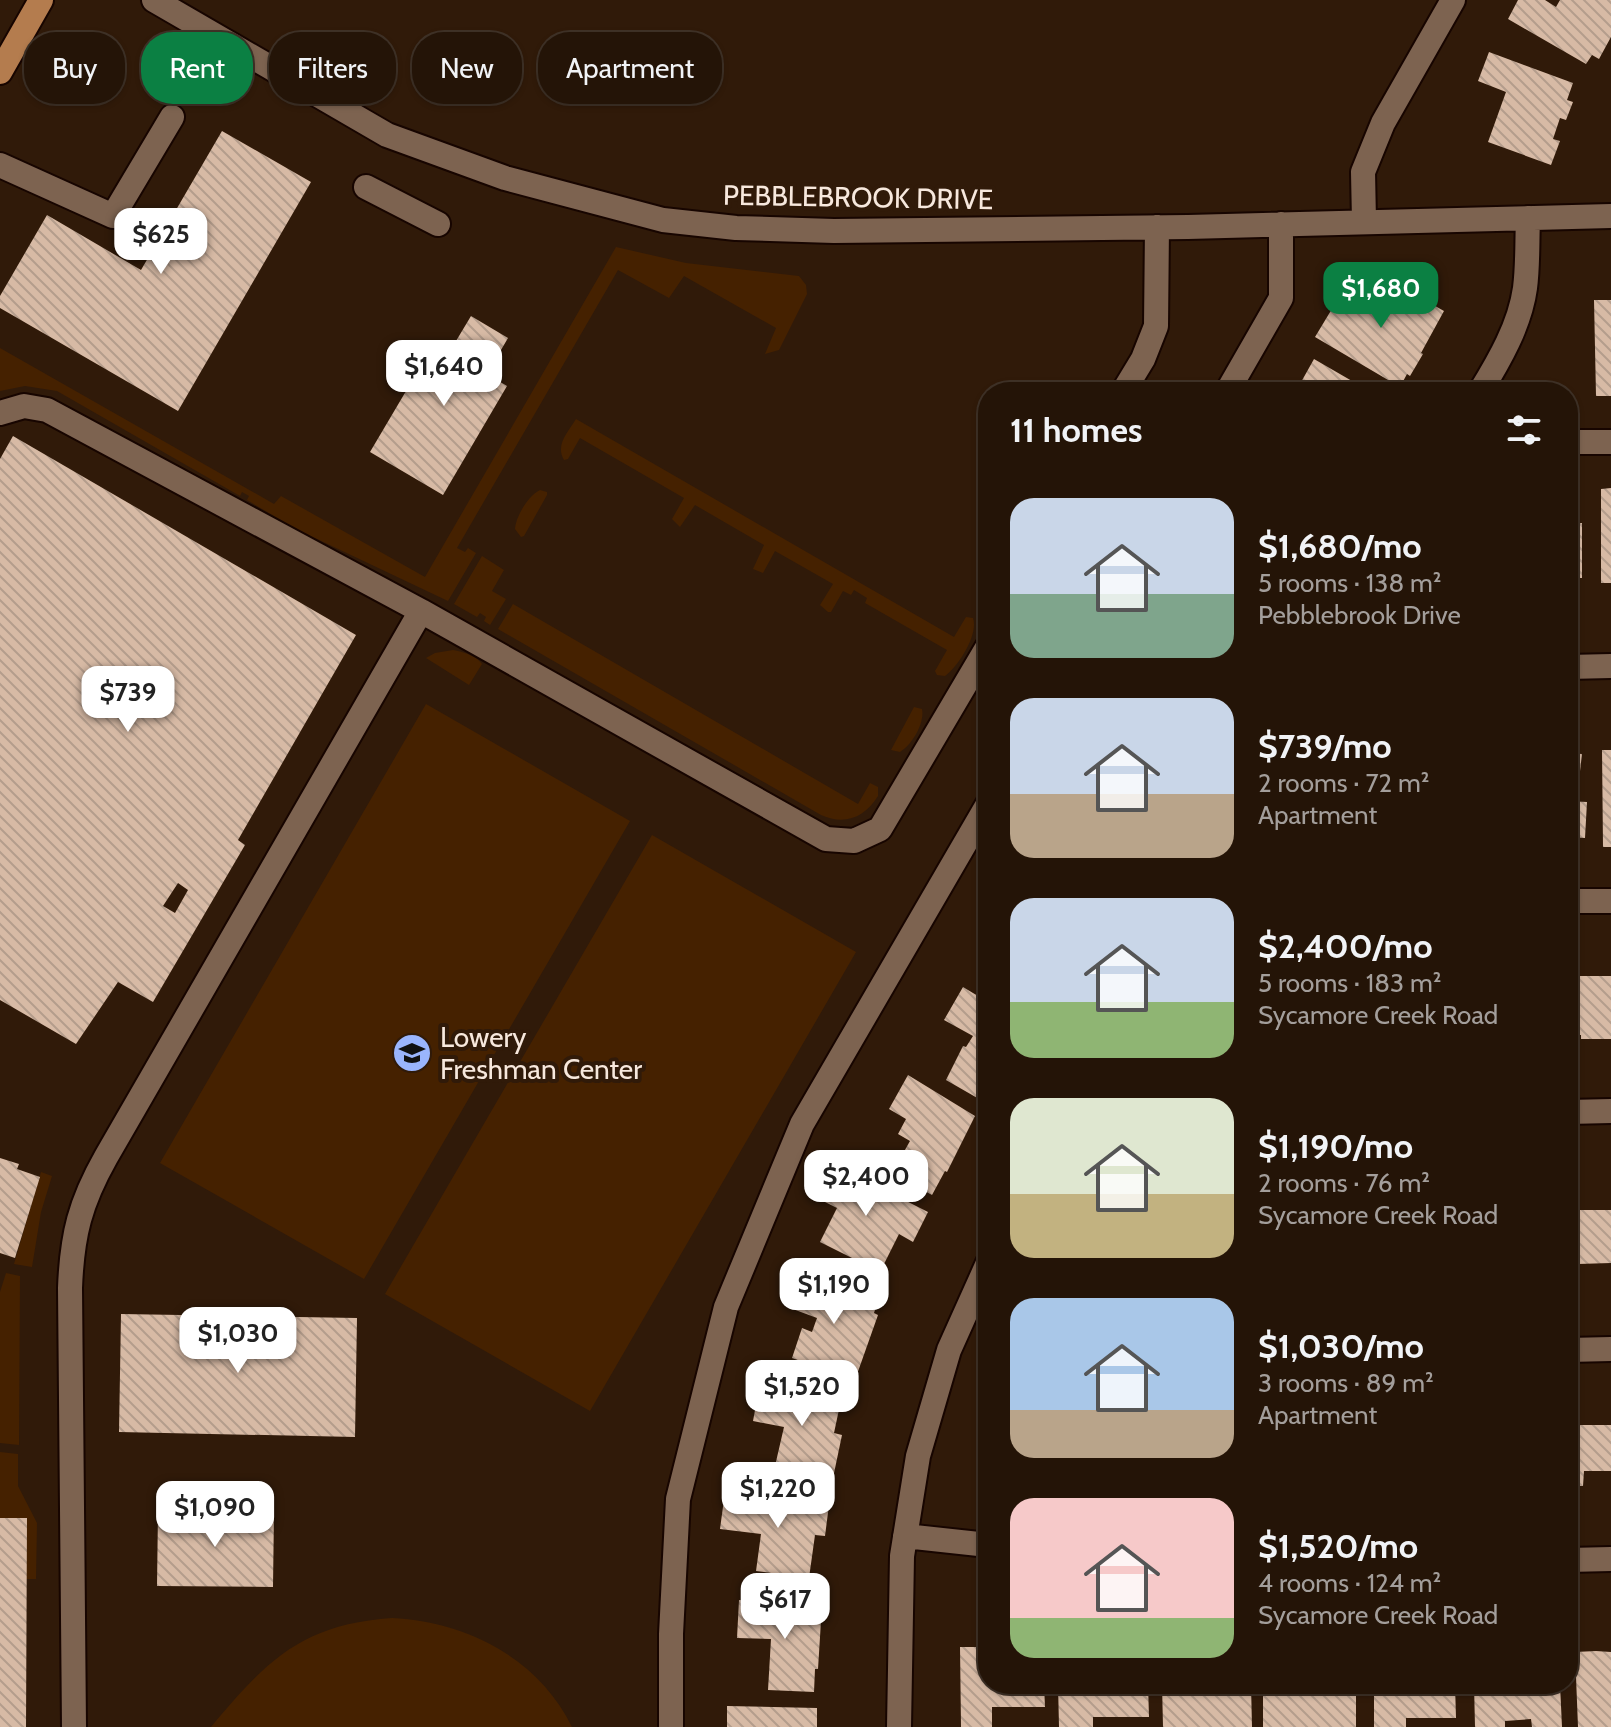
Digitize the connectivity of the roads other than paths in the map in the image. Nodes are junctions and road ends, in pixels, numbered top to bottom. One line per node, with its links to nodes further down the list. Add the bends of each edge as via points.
1 (41, 0): 4 (main road)
2 (154, 0): 13 (street, PEBBLEBROOK DRIVE, via 387,135 505,178 663,220 806,231)
3 (1453, 0): 10 (street, via 1383,123 1363,172)
4 (0, 72)
5 (172, 117): 6 (street, via 113,216)
6 (0, 165)
7 (366, 187): 11 (street)
8 (1611, 216): 9 (street, PEBBLEBROOK DRIVE)
9 (1528, 218): 10 (street, PEBBLEBROOK DRIVE); 16 (street, via 1525,289 1516,322)
10 (1364, 221): 12 (street, PEBBLEBROOK DRIVE)
11 (438, 224)
12 (1281, 224): 13 (street, PEBBLEBROOK DRIVE); 15 (street, via 1281,298)
13 (1157, 227): 14 (street, via 1156,326)
14 (1129, 382)
15 (1233, 382)
16 (1486, 382)
17 (0, 413): 20 (street, via 24,406 47,410)
18 (1578, 442): 19 (street)
19 (1611, 442)
20 (421, 611): 21 (street, via 826,839 854,841 880,829); 36 (street, via 82,1204 70,1288)
21 (978, 663)
22 (1611, 666): 23 (street)
23 (1578, 667)
24 (978, 821): 37 (street, via 802,1124 726,1307 678,1499)
25 (1578, 901): 26 (street)
26 (1611, 901)
27 (1611, 1111): 28 (street)
28 (1578, 1112)
29 (978, 1300): 32 (street, via 949,1350 918,1456)
30 (1611, 1349): 31 (street)
31 (1578, 1350)
32 (905, 1536): 33 (street); 38 (street)
33 (978, 1544)
34 (1611, 1559): 35 (street)
35 (1578, 1560)
36 (74, 1727)
37 (671, 1727)
38 (899, 1727)

